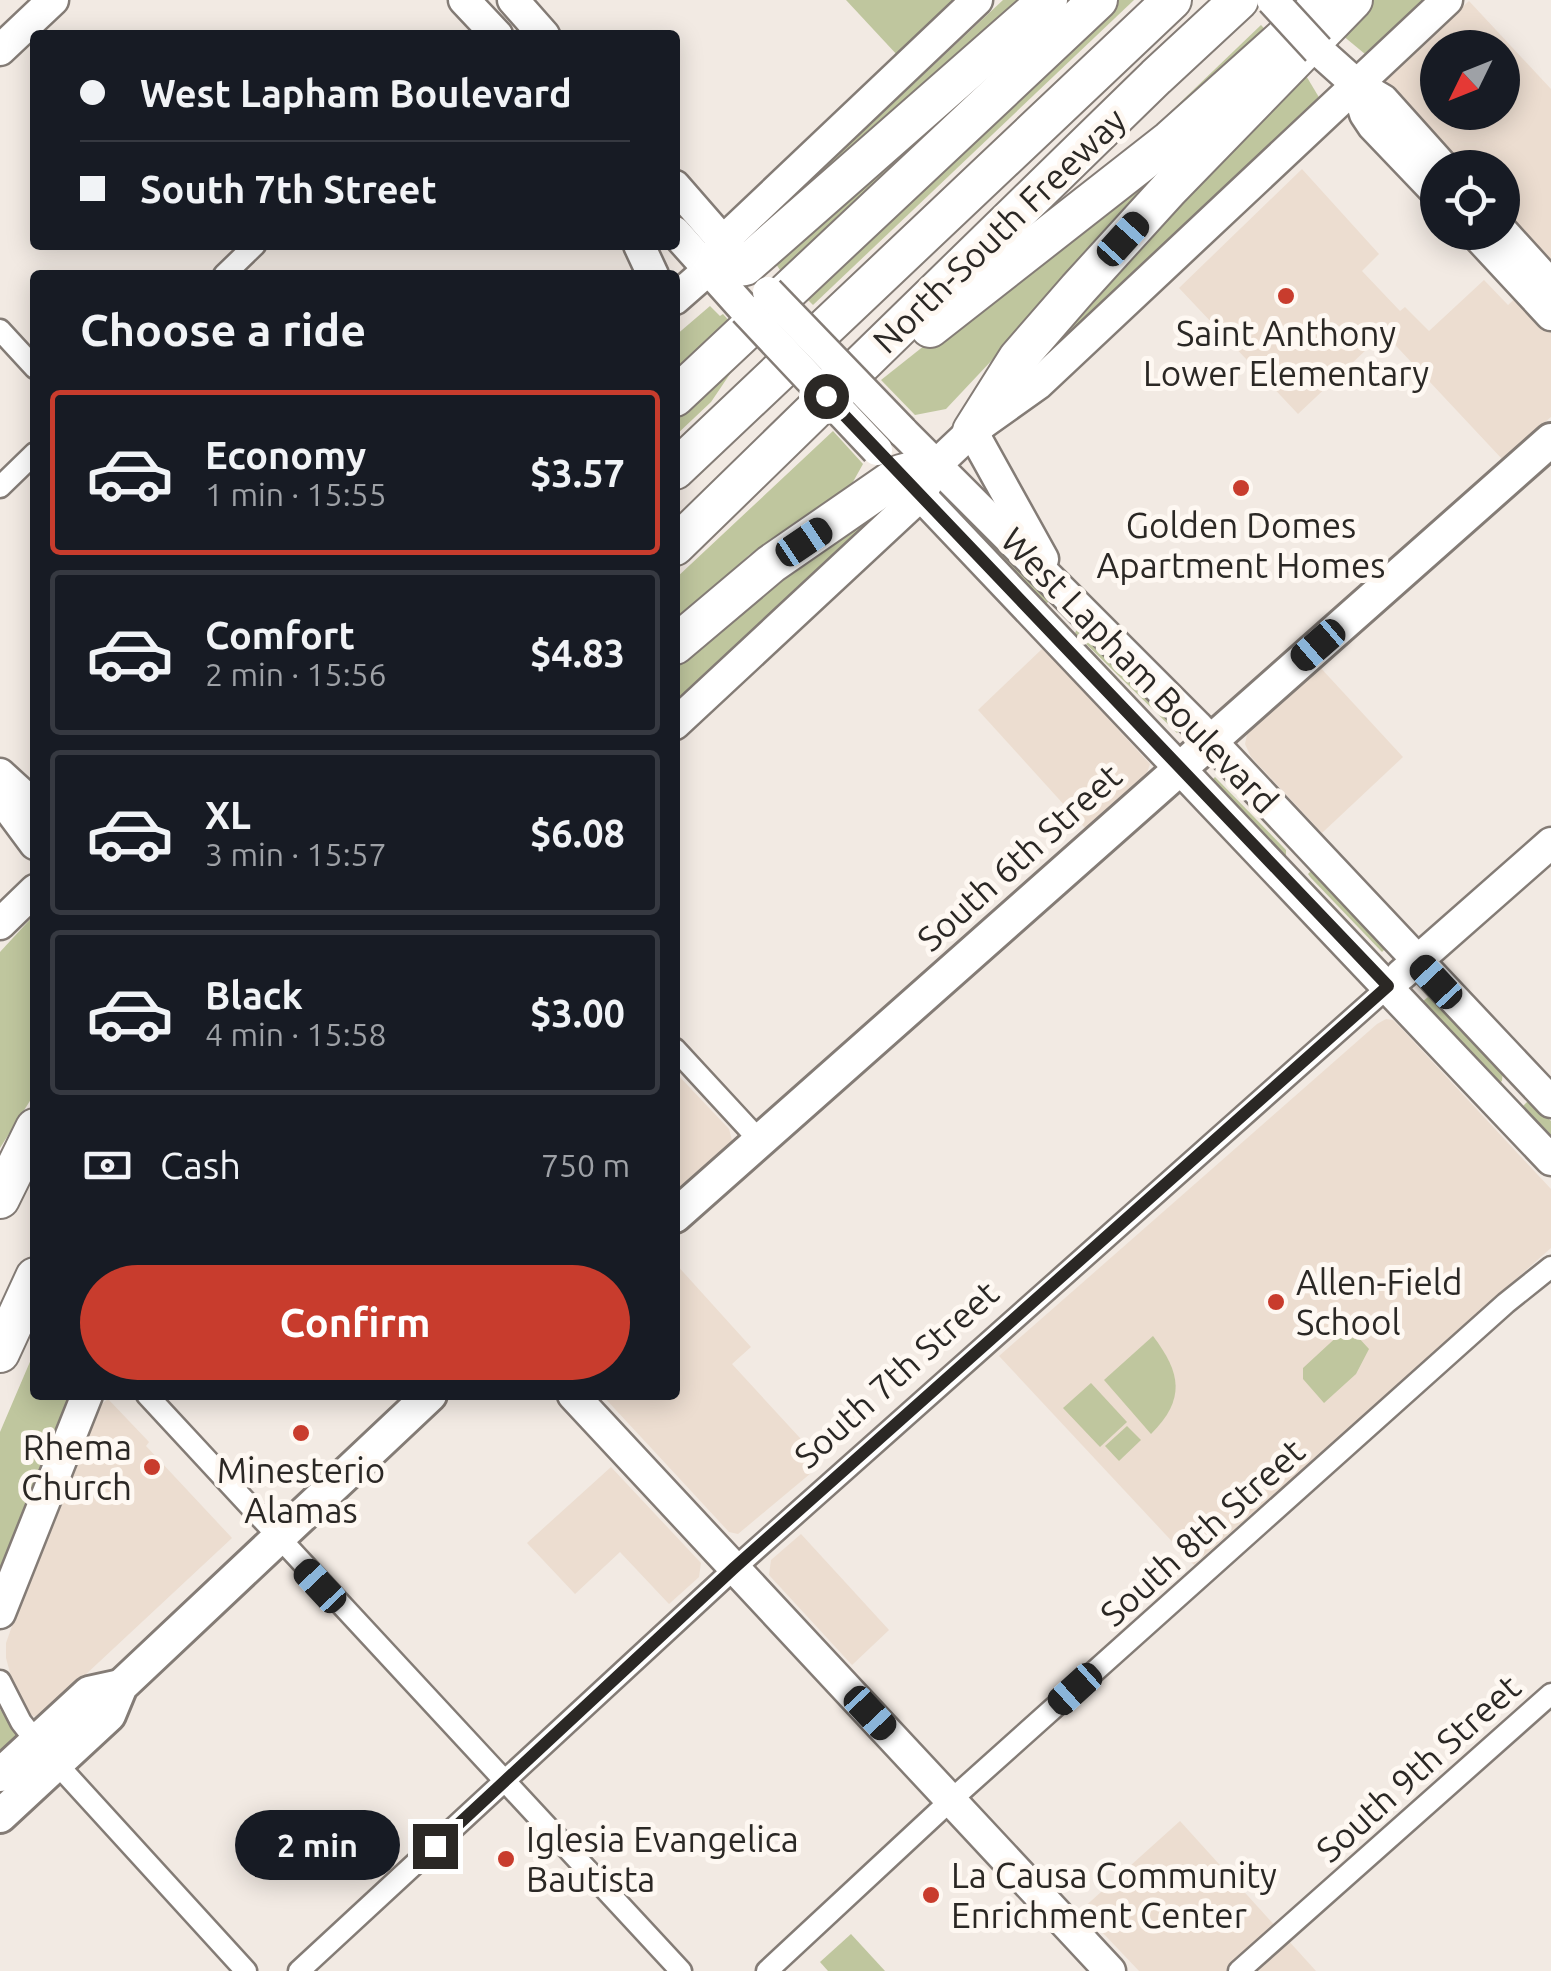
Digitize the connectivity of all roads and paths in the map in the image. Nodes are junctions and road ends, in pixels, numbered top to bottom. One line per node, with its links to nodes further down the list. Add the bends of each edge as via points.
1 (53, 0): 16 (street)
2 (464, 0): 13 (street)
3 (514, 0): 14 (street); 15 (street)
4 (978, 0): 26 (street)
5 (1048, 0): 26 (highway)
6 (1098, 0): 32 (highway)
7 (1172, 0): 37 (highway, North-South Freeway)
8 (1239, 0): 35 (highway, North-South Freeway)
9 (1272, 0): 17 (street, bridge)
10 (1326, 0): 35 (highway, via 1170,140)
11 (1354, 0): 33 (highway, via 1066,303 1018,358)
12 (1447, 0): 17 (street)
13 (486, 30)
14 (489, 30)
15 (540, 30)
16 (0, 50)
17 (1356, 84): 18 (street, via 1382,100); 19 (street, via 1364,114); 33 (street, via 1038,384)
18 (1428, 150)
19 (1420, 175)
20 (680, 193): 26 (street, West Lapham Boulevard)
21 (680, 235): 26 (street, West Lapham Boulevard)
22 (250, 250): 25 (street)
23 (1509, 250): 27 (street)
24 (1509, 250): 29 (street)
25 (229, 270)
26 (738, 276): 28 (street); 38 (street, West Lapham Boulevard, bridge); 38 (street, West Lapham Boulevard, bridge, via 902,431)
27 (1551, 285)
28 (680, 298)
29 (1551, 315)
30 (0, 330): 31 (street)
31 (30, 363)
32 (680, 392)
33 (972, 430): 38 (street); 41 (street)
34 (1551, 440): 44 (main road, South 6th Street)
35 (768, 457): 40 (highway, North-South Freeway)
36 (30, 459): 39 (street)
37 (680, 465)
38 (909, 471): 41 (street, West Lapham Boulevard); 42 (highway, via 771,564); 43 (street); 45 (street, West Lapham Boulevard)
39 (0, 487)
40 (680, 541)
41 (1059, 588): 44 (street, West Lapham Boulevard)
42 (680, 641)
43 (680, 719)
44 (1210, 740): 45 (main road, South 6th Street); 53 (street, West Lapham Boulevard)
45 (1180, 766): 54 (street, West Lapham Boulevard); 58 (main road, South 6th Street)
46 (0, 774): 48 (street)
47 (0, 797): 49 (street)
48 (30, 801)
49 (30, 837)
50 (1551, 843): 53 (street, South 7th Street)
51 (30, 895): 52 (street)
52 (0, 924)
53 (1417, 961): 54 (street, South 7th Street); 56 (street, West Lapham Boulevard)
54 (1388, 986): 60 (street, West Lapham Boulevard); 74 (street, South 7th Street)
55 (680, 1054): 58 (street)
56 (1551, 1102)
57 (30, 1138): 61 (highway)
58 (760, 1141): 63 (main road, South 6th Street)
59 (30, 1160): 62 (highway)
60 (1551, 1160)
61 (0, 1199)
62 (0, 1212)
63 (680, 1212)
64 (1551, 1267): 81 (street, South 8th Street)
65 (30, 1288): 67 (highway)
66 (30, 1332): 68 (highway)
67 (0, 1353)
68 (0, 1375)
69 (85, 1400): 75 (street)
70 (152, 1400): 73 (street)
71 (425, 1400): 73 (main road)
72 (578, 1400): 74 (street)
73 (277, 1539): 78 (main road, via 121,1686 110,1715); 80 (street)
74 (734, 1568): 80 (street, South 7th Street); 81 (street)
75 (0, 1613)
76 (0, 1681): 78 (street, via 20,1722)
77 (1551, 1694): 88 (street, South 9th Street)
78 (46, 1752): 79 (main road); 82 (main road); 83 (street)
79 (0, 1775)
80 (503, 1782): 84 (street, South 7th Street); 85 (street)
81 (950, 1800): 86 (street, South 8th Street); 87 (street)
82 (0, 1816)
83 (246, 1971)
84 (299, 1971)
85 (681, 1971)
86 (767, 1971)
87 (1110, 1971)
88 (1238, 1971)

